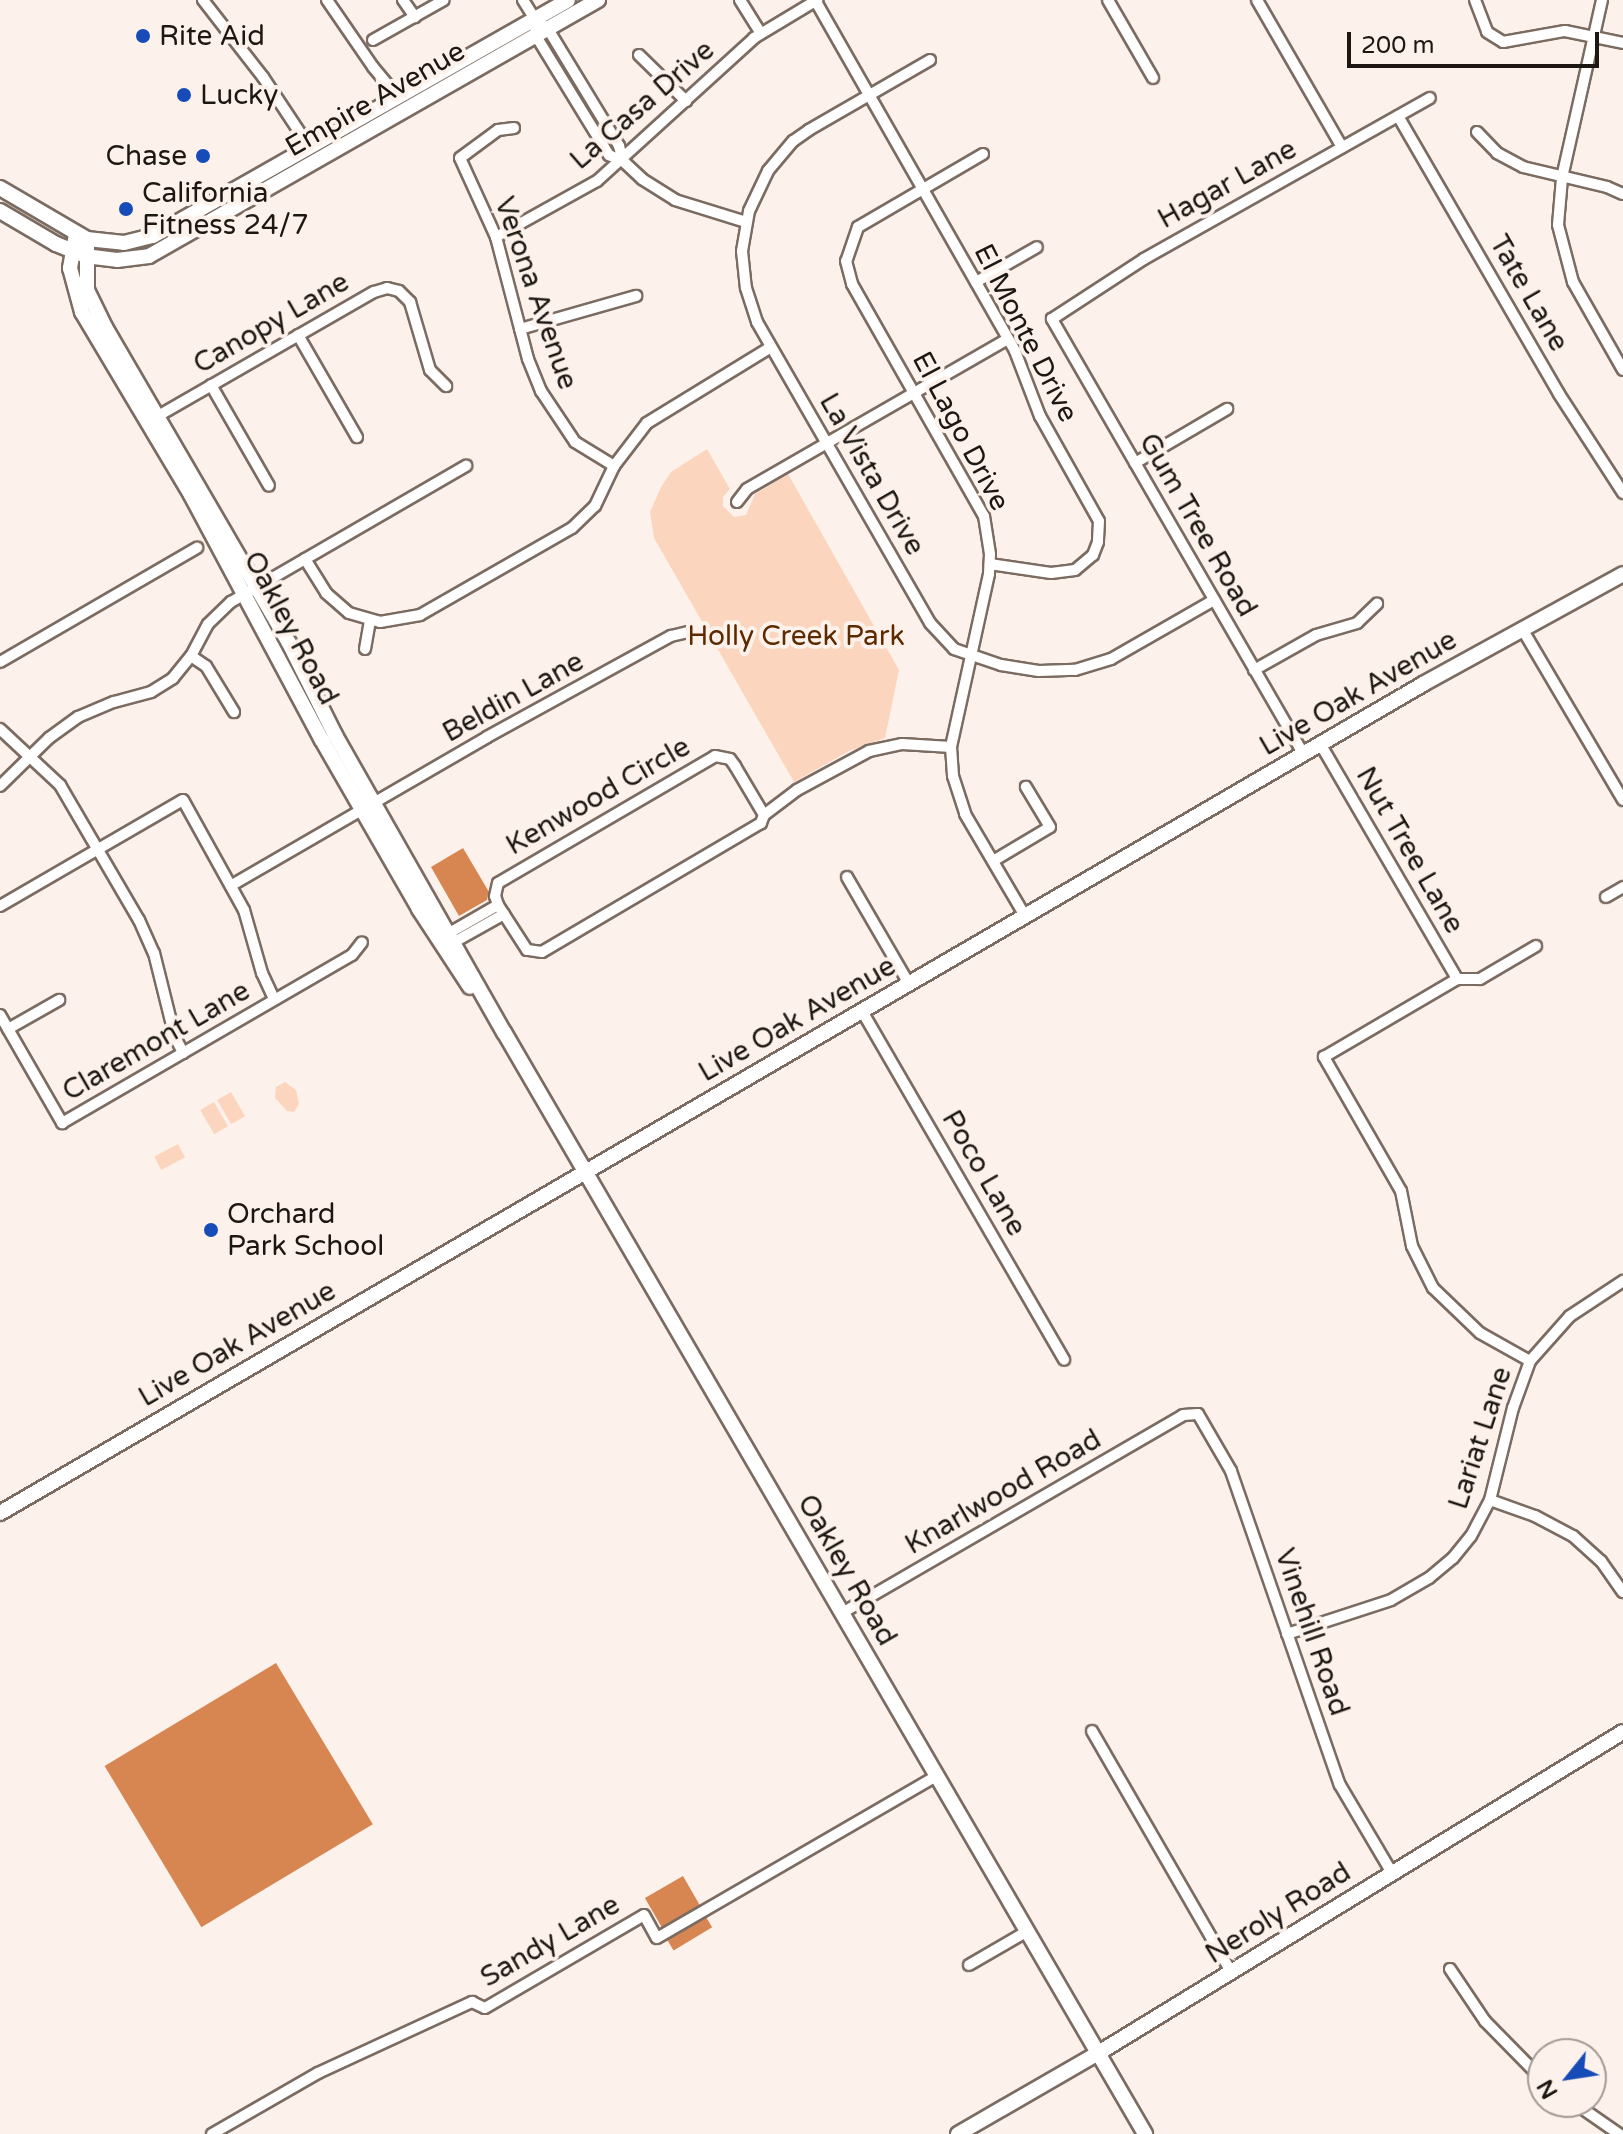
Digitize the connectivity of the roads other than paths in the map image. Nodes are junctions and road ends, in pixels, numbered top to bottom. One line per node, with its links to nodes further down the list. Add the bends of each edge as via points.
1 (203, 0): 33 (street)
2 (327, 0): 26 (street, via 390,84)
3 (403, 0): 14 (street)
4 (444, 0): 14 (street)
5 (523, 0): 15 (street)
6 (568, 0): 15 (street, Empire Avenue)
7 (598, 0): 16 (street, Empire Avenue)
8 (740, 0): 17 (street)
9 (816, 0): 17 (street, La Casa Drive); 24 (street, El Monte Drive)
10 (1108, 0): 23 (street)
11 (1257, 0): 32 (street)
12 (1475, 0): 18 (street, via 1487,32 1503,42 1554,32)
13 (1602, 0): 18 (street)
14 (415, 17): 19 (street)
15 (535, 19): 16 (street); 26 (street, Empire Avenue)
16 (542, 32): 31 (street, Empire Avenue); 35 (street, via 595,137 609,155)
17 (761, 33): 27 (street, La Casa Drive)
18 (1595, 36): 20 (street); 36 (street)
19 (373, 40)
20 (1623, 43)
21 (639, 55): 27 (street)
22 (930, 60): 24 (street, La Vista Drive)
23 (1153, 78)
24 (869, 95): 38 (street, El Monte Drive); 41 (street, La Vista Drive, via 787,148 757,190)
25 (1430, 98): 28 (street, Hagar Lane)
26 (396, 100): 31 (street, via 398,108); 33 (street, Empire Avenue)
27 (686, 101): 35 (street, La Casa Drive)
28 (1398, 116): 32 (street, Hagar Lane); 65 (street, Tate Lane, via 1559,394)
29 (514, 128): 43 (street, Verona Avenue, via 498,130 460,158)
30 (1477, 132): 36 (street, via 1509,161)
31 (358, 138): 45 (street, Empire Avenue, via 149,256 117,260)
32 (1342, 147): 48 (street, Hagar Lane, via 1144,259)
33 (310, 148): 42 (street, Empire Avenue, via 153,236 124,243)
34 (983, 154): 38 (street, El Lago Drive)
35 (623, 161): 41 (street, via 675,200); 43 (street, La Casa Drive)
36 (1562, 178): 39 (street); 53 (street, via 1558,225 1568,270)
37 (0, 188): 42 (street, Empire Avenue)
38 (923, 188): 46 (street, El Monte Drive); 56 (street, El Lago Drive, via 858,227 846,261 852,284)
39 (1623, 194)
40 (0, 211): 45 (street, Empire Avenue)
41 (746, 222): 52 (street, La Vista Drive, via 746,288)
42 (82, 236): 45 (street, Oakley Road)
43 (496, 237): 49 (street, Verona Avenue)
44 (1037, 247): 46 (street)
45 (79, 254): 58 (street, Oakley Road, via 94,307); 71 (street, Oakley Road, via 72,284 82,312)
46 (976, 282): 51 (street, El Monte Drive)
47 (636, 296): 49 (street)
48 (1052, 319): 61 (street, Gum Tree Road)
49 (520, 329): 63 (street, Verona Avenue, via 534,375 562,428 581,447)
50 (298, 335): 54 (street, Canopy Lane); 55 (street, Canopy Lane, via 374,292 393,289 410,302 430,370); 59 (street)
51 (1008, 339): 56 (street); 69 (street, El Monte Drive, via 1033,402 1095,511 1100,530 1093,555 1075,570 1051,573)
52 (771, 347): 60 (street, La Vista Drive); 63 (street, via 656,415)
53 (1623, 370)
54 (211, 385): 58 (street, Canopy Lane); 64 (street)
55 (446, 386)
56 (915, 392): 60 (street); 69 (street, El Lago Drive, via 977,500 988,534)
57 (1227, 409): 61 (street)
58 (158, 416): 71 (street, Oakley Road)
59 (357, 437)
60 (826, 443): 66 (street, via 747,489); 79 (street, La Vista Drive, via 930,623 946,642)
61 (1135, 463): 72 (street, Gum Tree Road)
62 (466, 466): 68 (street)
63 (614, 466): 74 (street, via 595,506 572,528 420,615 392,623)
64 (269, 486)
65 (1623, 493)
66 (737, 502)
67 (197, 548): 80 (street)
68 (305, 559): 71 (street); 74 (street, via 337,605)
69 (990, 564): 79 (street, El Lago Drive)
70 (1623, 574): 76 (street, Live Oak Avenue)
71 (250, 590): 78 (street, via 216,613); 91 (street, Oakley Road)
72 (1214, 600): 79 (street, La Vista Drive, via 1111,659 1075,670 1039,671); 81 (street, Gum Tree Road)
73 (1377, 604): 81 (street, via 1357,623 1316,635)
74 (370, 621): 77 (street)
75 (689, 632): 91 (street, Beldin Lane, via 671,636)
76 (1524, 632): 84 (street, Live Oak Avenue); 90 (street)
77 (365, 649)
78 (191, 656): 82 (street, via 206,666); 87 (street, via 162,686 78,717)
79 (971, 657): 85 (street, El Lago Drive)
80 (0, 662)
81 (1254, 670): 86 (street, Gum Tree Road)
82 (234, 712)
83 (0, 729): 87 (street)
84 (1321, 745): 86 (street, Live Oak Avenue); 105 (street, Nut Tree Lane)
85 (951, 747): 92 (street, via 912,744 857,756); 94 (street, El Lago Drive, via 957,796)
86 (1304, 755): 101 (street, Live Oak Avenue)
87 (31, 758): 88 (street); 93 (street, via 60,785)
88 (0, 786)
89 (1026, 787): 94 (street, via 1050,827)
90 (1623, 800)
91 (368, 807): 96 (street, Beldin Lane); 102 (street, Oakley Road)
92 (764, 815): 100 (street, via 749,833 542,952 531,953 522,946); 100 (street, Kenwood Circle, via 730,759 715,756 506,877 495,889)
93 (98, 850): 96 (street, via 183,800); 99 (street); 112 (street, via 154,953)
94 (993, 861): 101 (street, El Lago Drive)
95 (847, 877): 106 (street)
96 (232, 885): 107 (street)
97 (1623, 887): 98 (street)
98 (1606, 897)
99 (0, 906)
100 (501, 910): 102 (street)
101 (1025, 916): 106 (street, Live Oak Avenue)
102 (447, 941): 113 (street, Oakley Road)
103 (362, 942): 107 (street, Claremont Lane, via 352,955)
104 (1536, 946): 105 (street, via 1480,979)
105 (1457, 979): 116 (street, via 1324,1057 1401,1191 1412,1246 1433,1288 1480,1333)
106 (909, 984): 109 (street, Live Oak Avenue)
107 (274, 999): 112 (street, Claremont Lane)
108 (59, 1000): 111 (street)
109 (862, 1011): 113 (street, Live Oak Avenue); 115 (street, Poco Lane)
110 (0, 1015): 111 (street)
111 (8, 1029): 112 (street, Claremont Lane, via 62,1123)
112 (183, 1053)
113 (586, 1172): 119 (street, Live Oak Avenue); 121 (street, Oakley Road)
114 (1623, 1281): 116 (street, Lariat Lane, via 1570,1316)
115 (1064, 1360)
116 (1530, 1361): 118 (street, Lariat Lane)
117 (1188, 1413): 121 (street, Knarlwood Road); 122 (street, Vinehill Road, via 1203,1418 1231,1471)
118 (1490, 1500): 120 (street, via 1573,1536 1601,1561); 122 (street, Lariat Lane, via 1471,1536 1429,1578 1391,1600)
119 (0, 1513)
120 (1623, 1592)
121 (842, 1613): 125 (street, Oakley Road)
122 (1287, 1634): 126 (street, Vinehill Road, via 1340,1785)
123 (1092, 1731): 130 (street)
124 (1623, 1732): 126 (street, Neroly Road)
125 (936, 1776): 127 (street, Oakley Road); 134 (street, Sandy Lane, via 657,1938 644,1915 485,2008 472,2002 318,2073)
126 (1392, 1873): 130 (street, Neroly Road)
127 (1026, 1932): 128 (street); 131 (street, Oakley Road)
128 (969, 1965)
129 (1450, 1969): 132 (street, via 1485,2021)
130 (1231, 1972): 131 (street, Neroly Road)
131 (1097, 2053): 135 (street, Neroly Road); 136 (street, Oakley Road)
132 (1527, 2064)
133 (1596, 2118): 137 (street)
134 (212, 2134)
135 (958, 2134)
136 (1145, 2134)
137 (1619, 2134)

